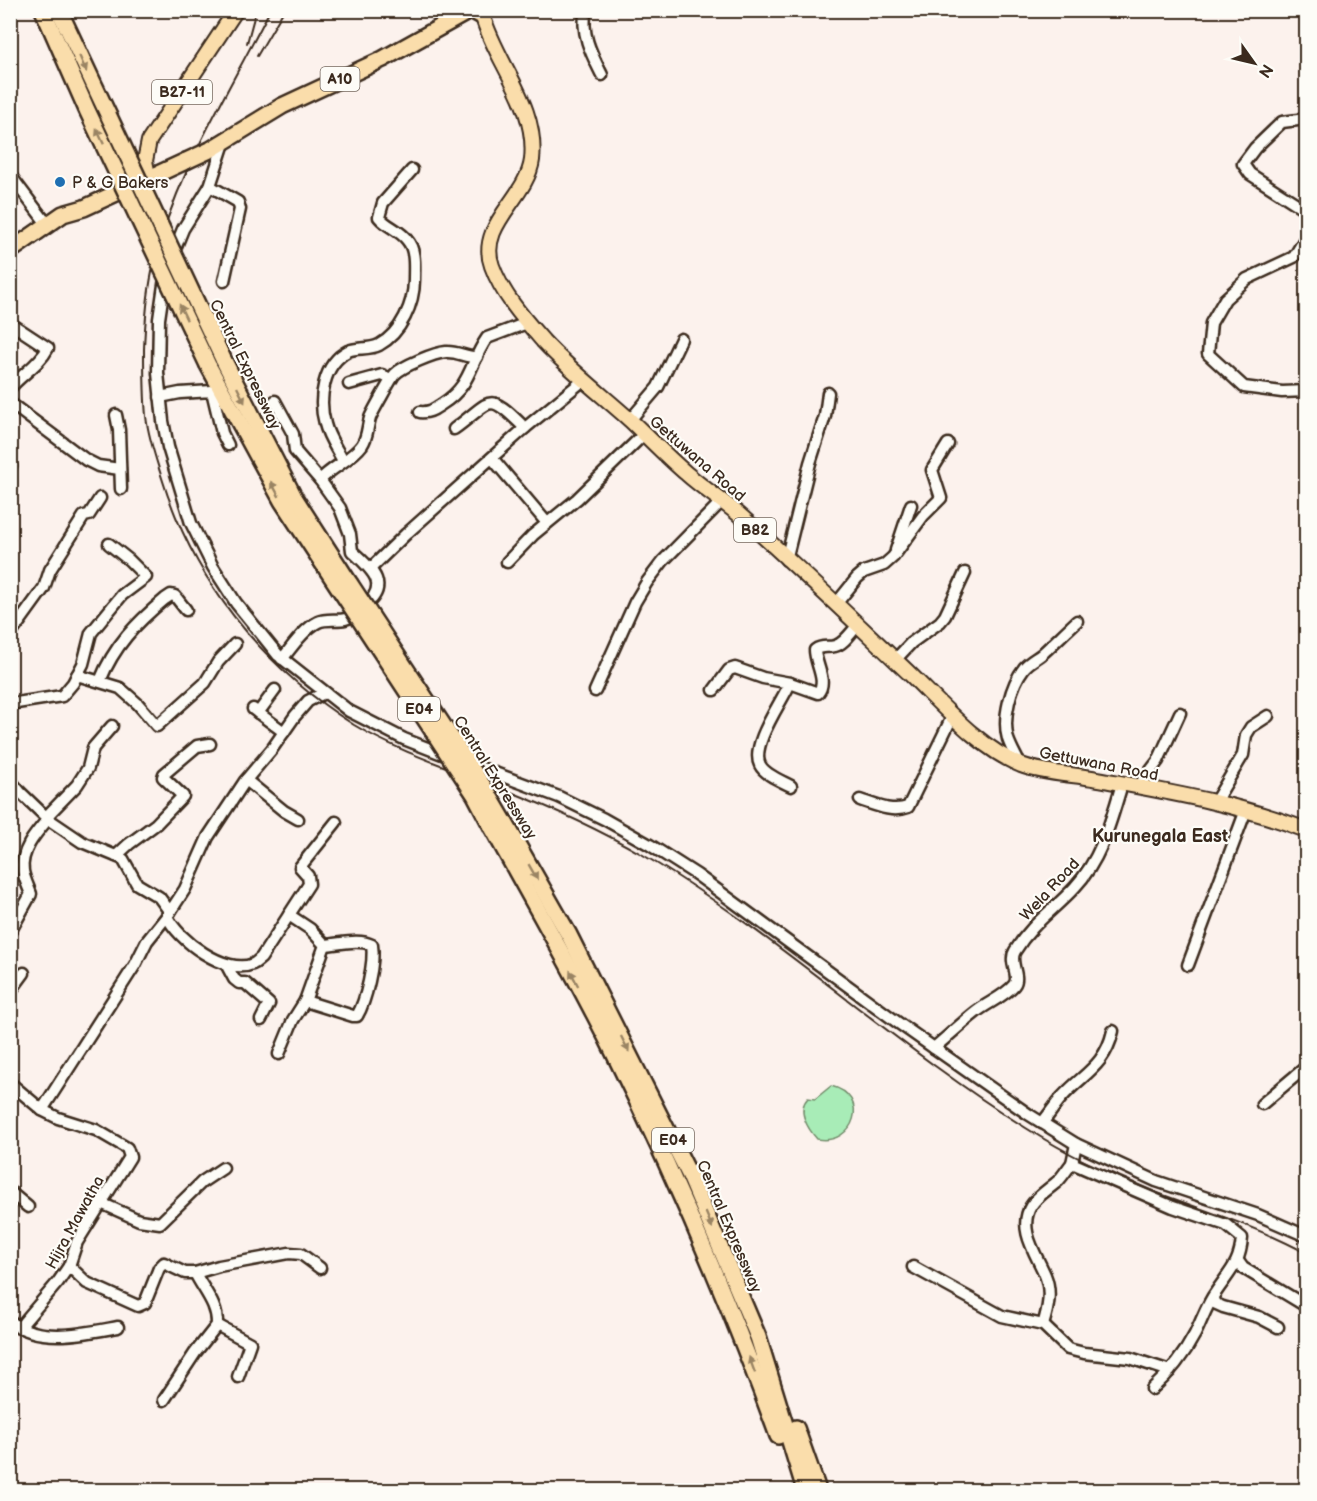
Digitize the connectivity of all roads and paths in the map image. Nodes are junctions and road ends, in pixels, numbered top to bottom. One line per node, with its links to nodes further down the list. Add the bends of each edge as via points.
1 (59, 10): 22 (highway, Central Expressway / E04, one-way to 22, bridge)
2 (236, 10): 11 (main road, B27-11, via 149,141 145,161)
3 (586, 10): 6 (street, via 583,21 590,50)
4 (478, 11): 8 (highway, A10, via 282,106); 18 (main road, Gettuwana Road / B82, via 523,100 529,123 533,150 529,174 497,225 489,251 498,280)
5 (44, 14): 22 (highway, Central Expressway / E04, one-way to 5, bridge)
6 (602, 75)
7 (1306, 118): 13 (street, via 1282,122 1243,164 1250,174)
8 (217, 146): 11 (highway, A10, bridge); 12 (street)
9 (412, 170): 41 (street, via 383,203 380,217 407,239 412,250 414,290 410,306 401,324 378,345 350,350 335,360 323,390 325,424)
10 (10, 175): 14 (street)
11 (149, 180): 14 (highway, A10)
12 (210, 186): 17 (street, via 238,202 240,209); 29 (street, via 183,229 165,278 158,338)
13 (1306, 210)
14 (47, 224): 16 (highway, A10)
15 (1306, 237): 27 (street, via 1294,256 1247,279 1225,299 1211,323 1208,354 1244,387)
16 (10, 251)
17 (224, 281)
18 (527, 322): 21 (street, via 487,338); 24 (main road, Gettuwana Road / B82)
19 (10, 323): 26 (street, via 48,348)
20 (681, 339): 34 (street, via 658,387)
21 (477, 357): 23 (street, via 445,351); 32 (street, via 468,380 453,397 429,412)
22 (215, 362): 55 (highway, Central Expressway / E04)
23 (391, 379): 25 (street, via 382,375); 41 (street, via 371,416 363,444)
24 (585, 379): 34 (main road, Gettuwana Road / B82); 35 (street)
25 (349, 384)
26 (10, 388)
27 (1306, 391)
28 (828, 393): 51 (street)
29 (160, 397): 39 (street, via 212,391); 62 (street, via 168,447 191,523 236,603)
30 (275, 401): 43 (street, via 293,434 295,451)
31 (10, 403): 42 (street, via 86,460)
32 (420, 412)
33 (116, 415): 42 (street)
34 (630, 420): 37 (main road, Gettuwana Road / B82)
35 (525, 428): 36 (street, via 504,407 491,403); 40 (street)
36 (454, 429)
37 (644, 434): 46 (main road, Gettuwana Road / B82); 48 (street)
38 (948, 444): 50 (street, via 932,470 941,498)
39 (228, 445)
40 (492, 458): 48 (street); 53 (street)
41 (343, 461): 43 (street)
42 (120, 469): 44 (street)
43 (320, 480): 53 (street, via 340,508 352,551)
44 (121, 489)
45 (100, 498): 60 (street, via 74,530 44,588)
46 (722, 501): 51 (main road, Gettuwana Road / B82); 69 (street, via 647,582)
47 (911, 505): 50 (street)
48 (547, 523): 52 (street)
49 (109, 544): 64 (street, via 146,577 122,594 91,633)
50 (895, 553): 56 (street, via 884,565 857,578)
51 (786, 560): 56 (main road, Gettuwana Road / B82)
52 (507, 562)
53 (371, 568): 62 (street, via 378,583 372,600 347,620 318,621)
54 (965, 573): 63 (street, via 940,622)
55 (346, 588): 129 (highway, Central Expressway / E04, one-way to 129, bridge, via 487,792 569,935 690,1176); 134 (highway, Central Expressway / E04, one-way to 55, bridge, via 674,1180 611,1047 475,795)
56 (836, 604): 59 (main road, Gettuwana Road / B82)
57 (186, 610): 65 (street, via 175,596 165,599 120,642)
58 (1077, 621): 78 (street, via 1030,661 1016,682 1006,728)
59 (858, 625): 63 (main road, Gettuwana Road / B82); 66 (street, via 839,645 819,646 815,650 822,681 820,691 813,693)
60 (10, 635)
61 (235, 644): 65 (street, via 206,682 158,726 120,688)
62 (282, 659): 70 (street)
63 (895, 660): 73 (main road, Gettuwana Road / B82)
64 (77, 675): 65 (street); 71 (street, via 62,696)
65 (100, 681)
66 (790, 683): 68 (street, via 735,668); 82 (street, via 762,737 758,758 764,770)
67 (275, 690): 76 (street, via 255,711)
68 (714, 690)
69 (595, 691)
70 (324, 693): 76 (street, via 308,701); 103 (street, via 349,711 404,739 559,797 650,845)
71 (10, 704)
72 (1180, 713): 83 (street, via 1158,761)
73 (953, 715): 78 (main road, Gettuwana Road / B82); 84 (street, via 908,807 888,809)
74 (1268, 716): 85 (street, via 1246,735 1243,755)
75 (112, 726): 87 (street, via 93,748 88,768 77,785)
76 (284, 732): 80 (street)
77 (210, 744): 91 (street, via 197,746 164,774 183,796)
78 (1020, 765): 81 (main road, Gettuwana Road / B82)
79 (10, 780): 87 (street)
80 (246, 780): 88 (street); 92 (street, via 208,837 189,882)
81 (1122, 784): 83 (main road, Gettuwana Road / B82); 103 (street, Wela Road, via 1103,844 1089,868 1076,887 1036,922 1012,956 1016,977 1013,987 974,1013)
82 (791, 786)
83 (1137, 787): 85 (main road, Gettuwana Road / B82)
84 (860, 800)
85 (1215, 802): 86 (main road, Gettuwana Road / B82)
86 (1246, 810): 90 (main road, Gettuwana Road / B82); 97 (street)
87 (47, 818): 91 (street, via 82,842); 94 (street, via 24,857 23,870 31,894)
88 (297, 819)
89 (336, 822): 93 (street, via 300,867 309,884)
90 (1306, 830)
91 (117, 856): 92 (street, via 127,864 137,884 159,897)
92 (168, 914): 96 (street, via 178,934); 108 (street, via 147,941)
93 (289, 915): 95 (street); 96 (street, via 261,958 253,964)
94 (10, 932)
95 (325, 945): 100 (street); 100 (street, via 372,945 362,1004 357,1016 353,1016)
96 (226, 964): 101 (street, via 234,979 270,1004)
97 (1188, 965)
98 (24, 972): 99 (street)
99 (10, 992)
100 (305, 1001): 104 (street, via 292,1020)
101 (261, 1020)
102 (1113, 1031): 109 (street, via 1096,1067 1061,1098)
103 (934, 1048): 109 (street)
104 (279, 1054)
105 (1306, 1067): 107 (street)
106 (10, 1083): 108 (street, Hijra Mawatha)
107 (1262, 1104)
108 (42, 1110): 114 (street, Hijra Mawatha, via 96,1130 127,1148 130,1157)
109 (1042, 1123): 110 (street)
110 (1076, 1144): 111 (street); 116 (street, via 1156,1181 1258,1215)
111 (1072, 1163): 117 (street, via 1226,1225 1242,1238); 126 (street, via 1031,1205 1027,1215 1028,1236 1049,1292)
112 (223, 1168): 114 (street, via 202,1182 160,1223 139,1220)
113 (10, 1192): 115 (street)
114 (101, 1203): 118 (street, Hijra Mawatha)
115 (28, 1207)
116 (1306, 1236)
117 (1238, 1261): 122 (street); 123 (street, via 1243,1268)
118 (69, 1266): 121 (street, via 87,1283 138,1306 145,1303 164,1263 185,1273); 124 (street, Hijra Mawatha)
119 (913, 1267): 126 (street, via 1002,1316)
120 (320, 1268): 121 (street, via 301,1254 289,1253)
121 (195, 1273): 125 (street, via 214,1305)
122 (1213, 1298): 128 (street, via 1214,1303 1259,1317); 130 (street, via 1195,1335)
123 (1306, 1306)
124 (15, 1324): 127 (street, via 54,1336)
125 (217, 1325): 131 (street, via 250,1343); 133 (street)
126 (1043, 1325): 130 (street, via 1068,1349 1130,1358)
127 (118, 1327)
128 (1278, 1328)
129 (758, 1337): 134 (highway, Central Expressway / E04); 135 (highway, via 767,1350)
130 (1170, 1371): 132 (street)
131 (238, 1377)
132 (1152, 1389)
133 (164, 1400)
134 (803, 1491)
135 (818, 1491)

